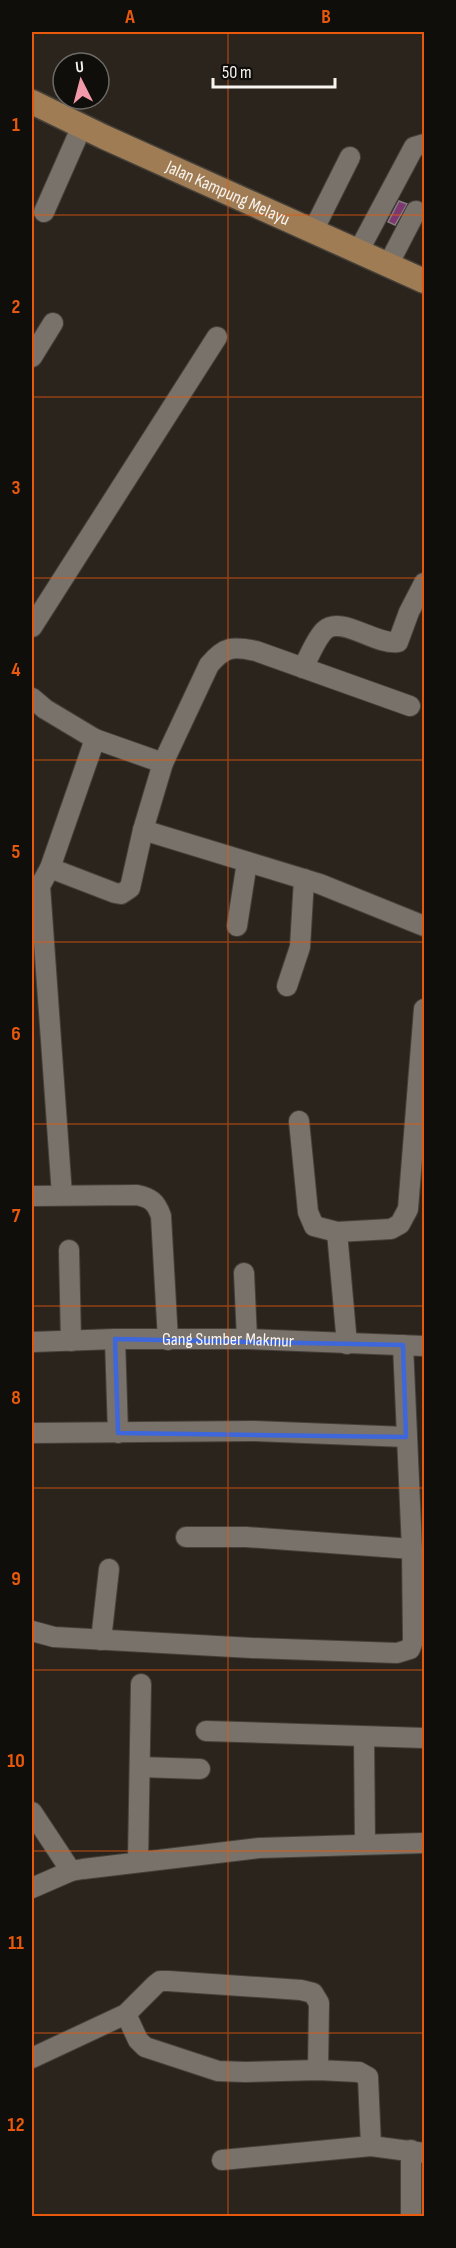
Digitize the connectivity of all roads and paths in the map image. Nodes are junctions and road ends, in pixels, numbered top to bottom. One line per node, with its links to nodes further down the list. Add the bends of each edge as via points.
1 (32, 102): 2 (main road, Jalan Kampung Melayu)
2 (82, 126): 6 (street); 7 (main road, Jalan Kampung Melayu)
3 (424, 144): 8 (street, via 414,147)
4 (350, 157): 7 (street)
5 (416, 211): 9 (street)
6 (44, 212)
7 (313, 231): 8 (main road, Jalan Kampung Melayu)
8 (358, 252): 9 (main road, Jalan Kampung Melayu)
9 (388, 265): 10 (main road, Jalan Kampung Melayu)
10 (424, 281)
11 (53, 323): 13 (street)
12 (217, 338): 15 (street)
13 (32, 357)
14 (424, 583): 16 (street, via 398,642 384,642 332,626 324,630)
15 (32, 627)
16 (303, 668): 18 (street); 20 (street, via 237,647 220,652 209,665)
17 (32, 698): 19 (street)
18 (410, 706)
19 (95, 739): 20 (street); 23 (street)
20 (163, 763): 21 (street)
21 (143, 830): 22 (street); 23 (street, via 126,892 115,893)
22 (247, 862): 24 (street); 26 (street)
23 (50, 868): 25 (street)
24 (304, 879): 27 (street); 28 (street, via 300,947)
25 (36, 882): 31 (street)
26 (237, 926)
27 (424, 926)
28 (287, 986)
29 (424, 1009): 33 (street, via 408,1209 400,1224 390,1229)
30 (299, 1121): 33 (street, via 308,1212 314,1226)
31 (62, 1195): 32 (street); 38 (street, via 137,1195 156,1203 161,1216)
32 (32, 1196)
33 (337, 1232): 41 (street)
34 (69, 1250): 39 (street)
35 (244, 1273): 37 (street)
36 (115, 1339): 38 (street, Gang Sumber Makmur); 39 (street, Gang Sumber Makmur); 45 (street)
37 (247, 1339): 38 (street, Gang Sumber Makmur); 41 (street, Gang Sumber Makmur)
38 (168, 1340)
39 (71, 1341): 40 (street, Gang Sumber Makmur)
40 (32, 1342)
41 (347, 1344): 42 (street, Gang Sumber Makmur)
42 (403, 1345): 43 (street, Gang Sumber Makmur); 46 (street)
43 (424, 1346)
44 (32, 1433): 45 (street)
45 (118, 1433): 46 (street, via 254,1431)
46 (406, 1437): 48 (street)
47 (186, 1537): 48 (street, via 246,1537)
48 (412, 1549): 51 (street, via 413,1641 410,1649 397,1653)
49 (109, 1569): 51 (street)
50 (32, 1631): 51 (street, via 54,1637)
51 (101, 1640)
52 (141, 1684): 56 (street)
53 (206, 1731): 54 (street)
54 (364, 1737): 55 (street); 60 (street)
55 (424, 1738)
56 (140, 1767): 57 (street); 61 (street)
57 (200, 1769)
58 (32, 1812): 62 (street)
59 (424, 1843): 60 (street)
60 (365, 1844): 61 (street, via 259,1848)
61 (138, 1862): 62 (street)
62 (71, 1871): 63 (street)
63 (32, 1888)
64 (126, 2014): 65 (street); 66 (street, via 145,2047 209,2068 231,2072); 66 (street, via 160,1981 308,1991 319,2003)
65 (32, 2058)
66 (318, 2070): 67 (street, via 359,2072 368,2077)
67 (372, 2146): 68 (street); 69 (street)
68 (418, 2151): 70 (street)
69 (222, 2160)
70 (411, 2217)

